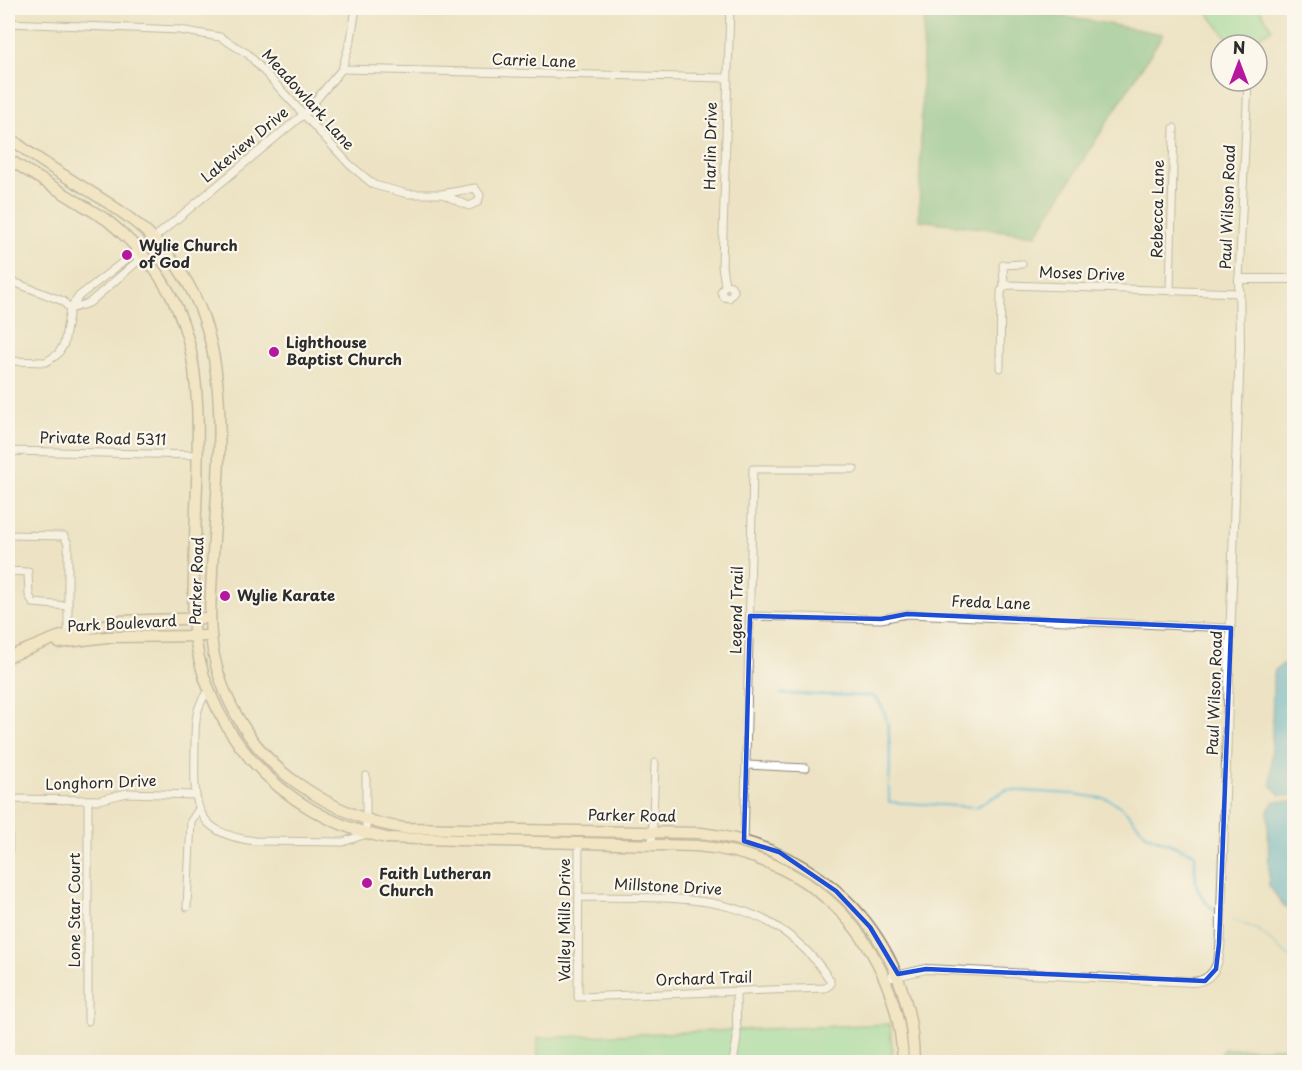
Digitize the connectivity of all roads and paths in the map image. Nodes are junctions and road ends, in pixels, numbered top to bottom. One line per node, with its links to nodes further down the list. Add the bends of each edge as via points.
1 (356, 8): 4 (street, Lakeview Drive)
2 (730, 8): 5 (street, Harlin Drive)
3 (8, 23): 7 (street, Meadowlark Lane, via 180,30 220,37 248,54)
4 (342, 69): 5 (street, Carrie Lane); 7 (street, Lakeview Drive)
5 (726, 78): 18 (street, Harlin Drive, via 722,266)
6 (1247, 93): 15 (street, Paul Wilson Road)
7 (304, 114): 11 (street, Meadowlark Lane, via 348,164 375,185 408,194); 12 (street, Lakeview Drive)
8 (1174, 128): 20 (street, Rebecca Lane)
9 (8, 135): 12 (main road, Parker Road, via 23,149 111,202)
10 (8, 159): 13 (main road, Parker Road, via 106,220)
11 (442, 194): 11 (street, Meadowlark Lane, via 469,206 478,202 480,195 475,188 468,187)
12 (154, 238): 13 (street, Lakeview Drive); 33 (main road, Parker Road, via 194,294 216,372 218,422)
13 (136, 250): 22 (street, Lakeview Drive, via 79,296); 22 (street, via 138,261 89,303); 26 (main road, Parker Road, via 165,286 193,354)
14 (1022, 264): 19 (street, via 1003,265)
15 (1239, 279): 16 (street); 21 (street, Paul Wilson Road)
16 (1294, 279)
17 (8, 280): 22 (street, via 63,301)
18 (725, 285)
19 (1004, 286): 20 (street, Moses Drive); 24 (street)
20 (1170, 290): 21 (street, Moses Drive)
21 (1240, 293): 34 (street, Paul Wilson Road)
22 (70, 309): 23 (street, via 64,344 58,354 46,362)
23 (8, 361)
24 (999, 368)
25 (8, 451): 26 (street, Private Road 5311)
26 (198, 455): 32 (main road, Parker Road)
27 (854, 469): 31 (street, Legend Trail, via 753,469)
28 (8, 535): 30 (street, via 64,536 68,544)
29 (8, 571): 30 (street, via 27,572 33,603)
30 (68, 606): 35 (street)
31 (750, 616): 34 (street, Freda Lane, via 881,619 907,614); 42 (street, Legend Trail)
32 (193, 618): 33 (main road, Park Boulevard); 35 (main road, Park Boulevard, via 118,621); 36 (main road, Parker Road)
33 (210, 618): 37 (main road, Parker Road)
34 (1231, 628): 59 (street, Paul Wilson Road, via 1219,944 1214,973 1204,981 1193,982 926,969)
35 (68, 634): 38 (main road, Park Boulevard)
36 (194, 636): 37 (main road, Park Boulevard); 38 (main road, Park Boulevard, via 107,637); 40 (main road, Parker Road)
37 (211, 636): 49 (main road, Parker Road, via 231,702 258,749 282,773 315,796)
38 (35, 646): 39 (main road, Park Boulevard)
39 (8, 657)
40 (208, 691): 45 (street, via 200,700 195,720); 51 (main road, Parker Road, via 242,751 273,784 330,820)
41 (655, 763): 50 (street)
42 (747, 765): 43 (street); 52 (street, Legend Trail)
43 (806, 768)
44 (366, 776): 49 (street)
45 (194, 795): 47 (street, Longhorn Drive, via 127,793); 48 (street)
46 (9, 799): 47 (street, Longhorn Drive); 58 (street)
47 (88, 800): 64 (street, Lone Star Court)
48 (199, 809): 51 (street, via 217,831 241,839 344,842); 57 (street, via 191,821)
49 (366, 820): 50 (main road, Parker Road, via 404,828); 51 (street)
50 (652, 831): 52 (main road, Parker Road, via 701,832); 54 (street)
51 (366, 834): 53 (main road, Parker Road, via 414,841)
52 (744, 840): 55 (street, Legend Trail); 59 (main road, Parker Road, via 796,861 836,891 870,927)
53 (579, 843): 54 (main road, Parker Road); 56 (street, Valley Mills Drive)
54 (652, 844): 55 (main road, Parker Road)
55 (744, 853): 60 (main road, Parker Road, via 790,874 848,918)
56 (579, 897): 61 (street, Millstone Drive, via 728,904 765,920 803,946 820,964); 63 (street, Valley Mills Drive)
57 (187, 907)
58 (8, 933)
59 (898, 974): 60 (street, Paul Wilson Road); 67 (main road, Parker Road, via 908,1005)
60 (886, 979): 66 (main road, Parker Road, via 900,1024)
61 (830, 985): 62 (street, Orchard Trail)
62 (736, 992): 63 (street, Orchard Trail); 65 (street, via 737,1039)
63 (578, 997)
64 (88, 1021)
65 (733, 1062)
66 (903, 1062)
67 (914, 1062)

